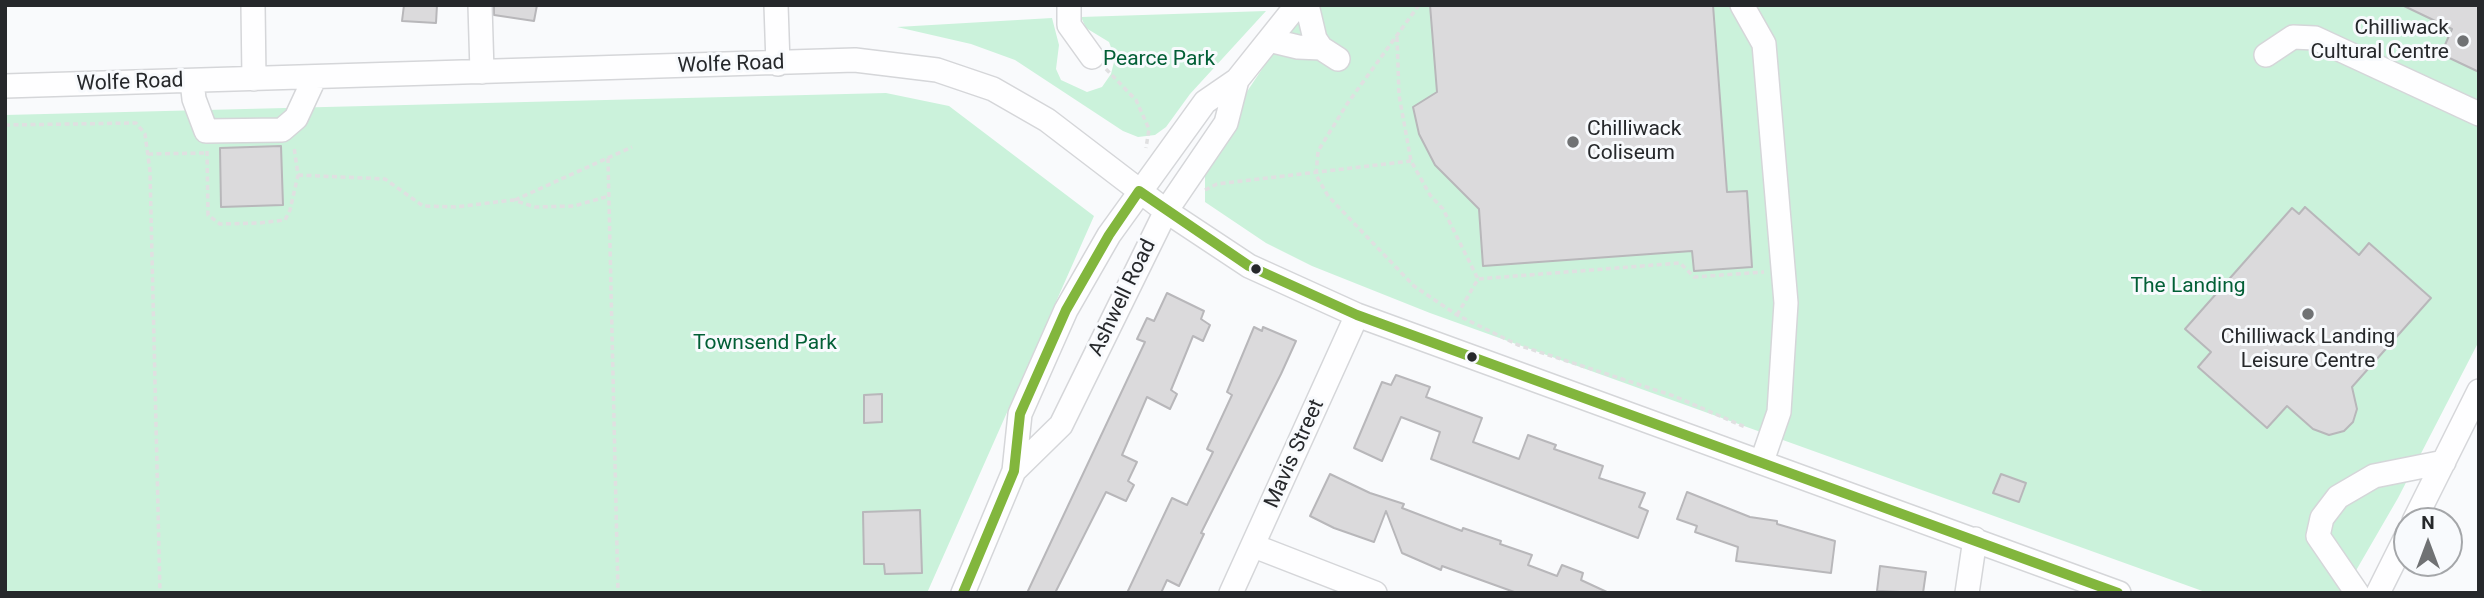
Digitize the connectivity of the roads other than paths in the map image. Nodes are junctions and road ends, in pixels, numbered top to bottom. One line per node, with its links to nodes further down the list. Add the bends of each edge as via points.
1 (253, 5): 14 (street)
2 (480, 5): 12 (street)
3 (776, 5): 11 (street)
4 (1069, 5): 10 (street, via 1069,26)
5 (1297, 5): 8 (street, Ashwell Road)
6 (1307, 5): 8 (street, via 1315,39 1330,53)
7 (1742, 5): 23 (street, via 1764,44 1786,303 1779,412)
8 (1269, 40): 15 (street, Ashwell Road)
9 (2266, 55): 18 (street, via 2293,37 2315,38)
10 (1092, 57)
11 (778, 64): 12 (street, Wolfe Road); 19 (street, Wolfe Road, via 855,60 937,70 993,89 1046,120)
12 (482, 72): 13 (street, Wolfe Road)
13 (315, 77): 14 (street, Wolfe Road); 16 (street, via 307,97 282,130 207,142)
14 (254, 79): 16 (street, Wolfe Road)
15 (1237, 80): 19 (street, Ashwell Road, via 1205,102); 20 (street, Ashwell Road, via 1226,123)
16 (192, 81): 17 (street, Wolfe Road)
17 (5, 86)
18 (2479, 114)
19 (1139, 191): 20 (street, Wolfe Road); 25 (street, Ashwell Road, via 1066,310 1020,414)
20 (1166, 211): 21 (street, Wolfe Road, via 1249,266); 25 (street, Ashwell Road, via 1060,425)
21 (1357, 315): 23 (street, Wolfe Road); 28 (street, Mavis Street)
22 (2479, 391): 24 (street)
23 (1762, 461): 27 (street, Wolfe Road)
24 (2444, 462): 26 (street); 35 (street, via 2374,476 2338,497 2322,518 2318,536)
25 (1014, 471): 30 (street, Ashwell Road)
26 (2421, 507)
27 (1975, 539): 33 (street); 34 (street, Wolfe Road)
28 (1254, 546): 31 (street, Mavis Street); 32 (street)
29 (2393, 563): 36 (street)
30 (963, 593)
31 (1231, 593)
32 (1375, 593)
33 (1967, 593)
34 (2119, 593)
35 (2357, 593)
36 (2378, 593)

